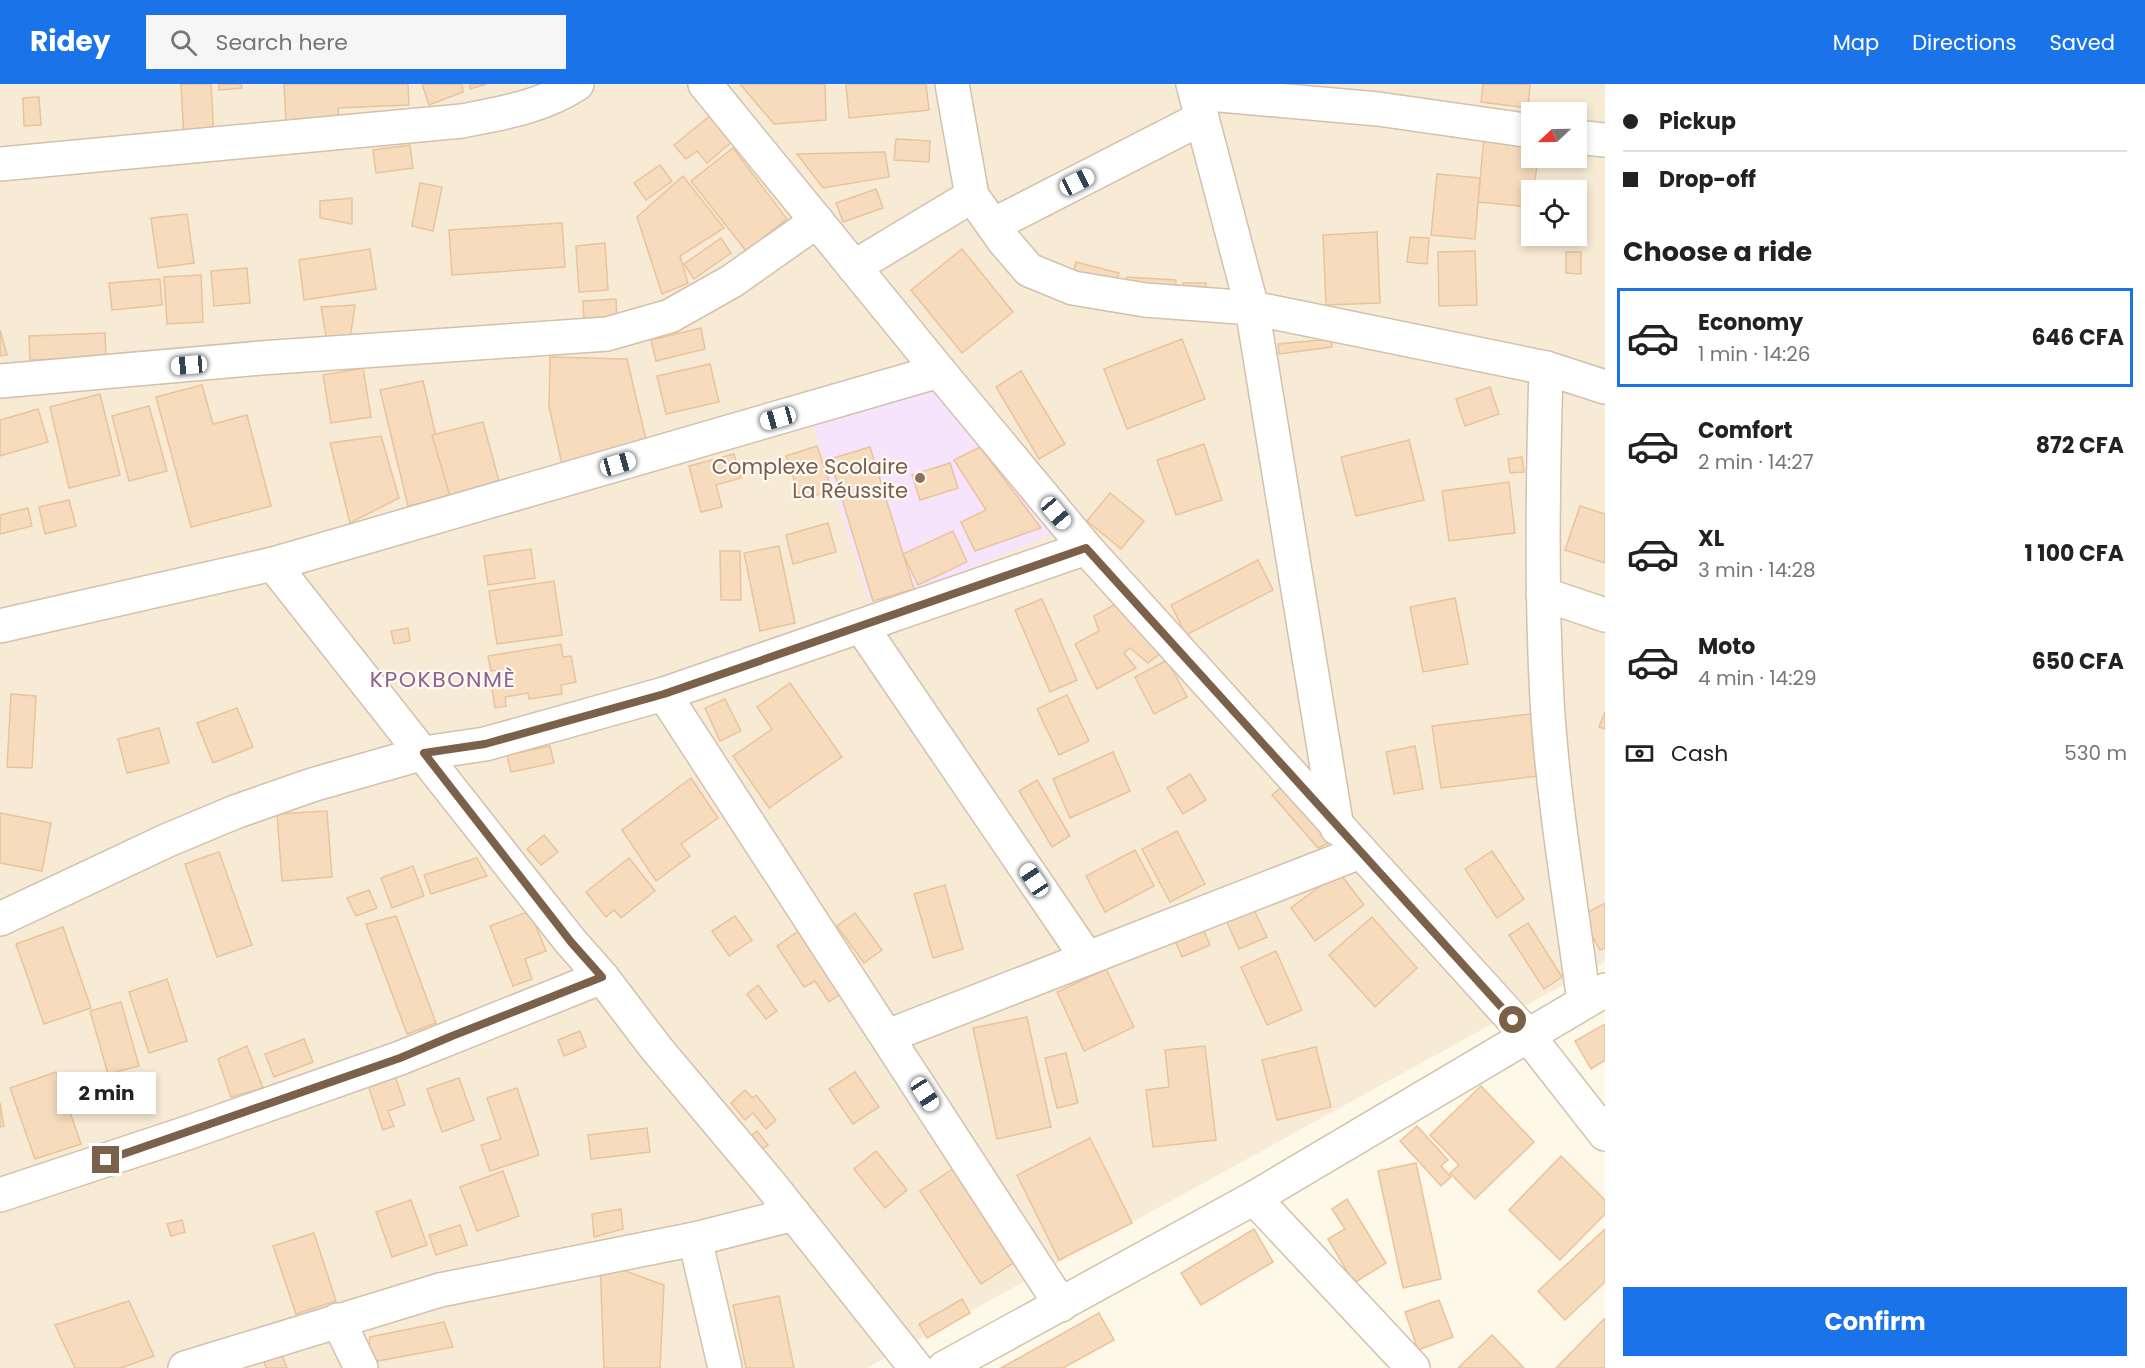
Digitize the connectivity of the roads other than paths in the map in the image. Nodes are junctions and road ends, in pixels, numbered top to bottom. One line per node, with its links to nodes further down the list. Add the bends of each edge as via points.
1 (577, 84): 8 (street, via 560,95 515,110 462,121)
2 (705, 84): 10 (street)
3 (952, 84): 9 (street)
4 (1197, 98): 5 (street, via 1378,109); 11 (street); 13 (street)
5 (1521, 129)
6 (1587, 138): 7 (street)
7 (1605, 140)
8 (0, 164)
9 (972, 196): 11 (street); 12 (street)
10 (816, 221): 12 (street); 16 (street, via 732,281 670,316 607,334)
11 (993, 225): 13 (street, via 1029,270 1073,288 1145,300)
12 (854, 267): 15 (street)
13 (1252, 308): 14 (street); 26 (street)
14 (1546, 368): 17 (street); 20 (street)
15 (939, 371): 18 (street); 19 (street)
16 (0, 381)
17 (1605, 387)
18 (1086, 548): 23 (street); 26 (street)
19 (273, 564): 22 (street); 25 (street)
20 (1543, 594): 21 (street); 31 (street, via 1547,702 1557,805)
21 (1605, 615)
22 (0, 626)
23 (861, 626): 24 (street); 29 (street)
24 (664, 694): 25 (street, via 485,744); 32 (street)
25 (424, 753): 28 (street, via 312,785 236,812); 30 (street)
26 (1337, 828): 27 (street)
27 (1360, 852): 29 (street); 33 (street)
28 (0, 919)
29 (1087, 958): 32 (street)
30 (602, 977): 35 (street, via 400,1058); 37 (street)
31 (1595, 996): 33 (street)
32 (888, 1036): 39 (street)
33 (1529, 1037): 34 (street); 36 (street)
34 (1605, 1134)
35 (0, 1195)
36 (1254, 1198): 39 (street); 46 (street)
37 (794, 1215): 38 (street); 44 (street)
38 (695, 1239): 40 (street, via 440,1290); 43 (street)
39 (1061, 1305): 45 (street)
40 (338, 1320): 41 (street); 42 (street)
41 (185, 1368)
42 (361, 1368)
43 (724, 1368)
44 (916, 1368)
45 (944, 1368)
46 (1413, 1368)

